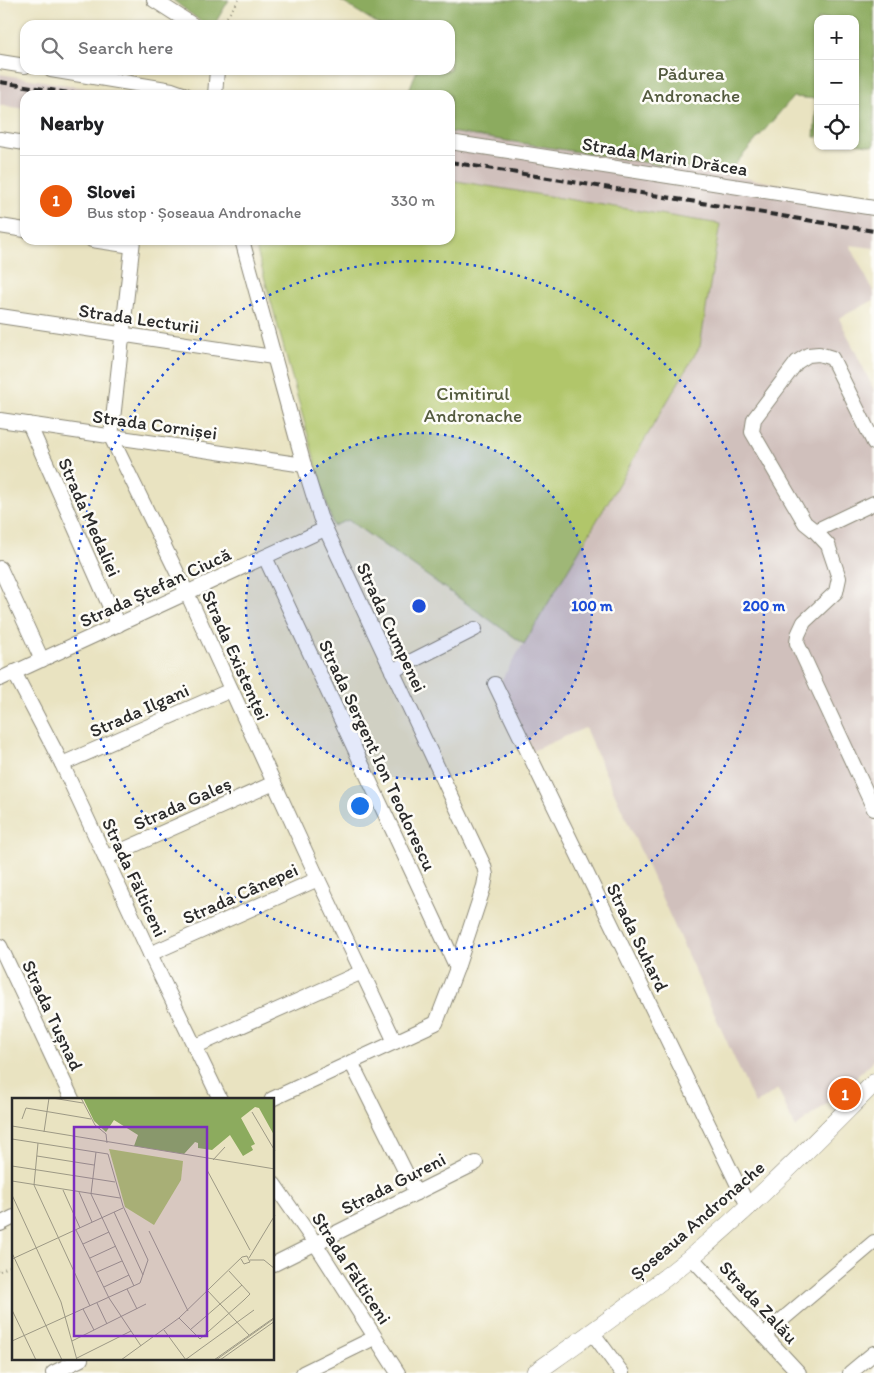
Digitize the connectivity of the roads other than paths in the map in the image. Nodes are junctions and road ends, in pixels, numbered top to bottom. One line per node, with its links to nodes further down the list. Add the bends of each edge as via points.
1 (154, 0): 2 (street)
2 (186, 20)
3 (0, 62): 4 (street)
4 (20, 65)
5 (81, 75): 7 (street)
6 (217, 75): 8 (street)
7 (172, 90)
8 (215, 90)
9 (0, 139): 10 (street)
10 (20, 142)
11 (455, 143): 12 (street, Strada Marin Drăcea)
12 (874, 208)
13 (0, 226): 14 (street)
14 (20, 229)
15 (133, 245): 18 (street)
16 (243, 245): 19 (street, Strada Cumpenei)
17 (0, 316): 18 (street, Strada Lecturii)
18 (122, 335): 19 (street, Strada Lecturii); 22 (street)
19 (273, 357): 24 (street, Strada Cumpenei)
20 (0, 420): 21 (street, Strada Cornișei)
21 (29, 424): 22 (street, Strada Cornișei); 31 (street, Strada Medaliei)
22 (111, 437): 24 (street, Strada Cornișei); 30 (street, Strada Existenței)
23 (874, 443): 27 (street, via 832,358 819,354 808,355 797,362 754,419 752,432 805,523)
24 (304, 465): 26 (street, Strada Cumpenei)
25 (874, 504): 27 (street)
26 (325, 529): 28 (street, Strada Ștefan Ciucă); 34 (street, Strada Cumpenei)
27 (816, 530): 41 (street, via 828,545 839,578 836,592 804,622 797,642)
28 (265, 557): 30 (street, Strada Ștefan Ciucă); 46 (street, Strada Sergent Ion Teodorescu)
29 (0, 568): 33 (street)
30 (187, 593): 31 (street, Strada Ștefan Ciucă); 38 (street, Strada Existenței)
31 (118, 625): 33 (street, Strada Ștefan Ciucă)
32 (475, 628): 34 (street)
33 (42, 660): 35 (street, Strada Ștefan Ciucă)
34 (392, 671): 46 (street, Strada Cumpenei, via 485,871 484,886)
35 (14, 672): 36 (street, Strada Ștefan Ciucă); 39 (street, Strada Fălticeni)
36 (0, 679)
37 (495, 684): 58 (street, Strada Suhard)
38 (231, 690): 39 (street, Strada Ilgani); 40 (street, Strada Existenței)
39 (62, 764): 42 (street, Strada Fălticeni)
40 (274, 784): 42 (street, Strada Galeș); 43 (street, Strada Existenței)
41 (874, 809)
42 (105, 858): 45 (street, Strada Fălticeni)
43 (318, 879): 45 (street, Strada Cânepei); 47 (street, Strada Existenței)
44 (0, 946): 52 (street, Strada Tușnad)
45 (150, 954): 49 (street, Strada Fălticeni)
46 (457, 968): 48 (street, Strada Cumpenei, via 438,1019 432,1026)
47 (362, 972): 48 (street, Strada Existenței); 49 (street)
48 (395, 1042): 50 (street)
49 (194, 1047): 53 (street, Strada Fălticeni)
50 (351, 1062): 54 (street); 57 (street)
51 (874, 1083): 58 (main road, Șoseaua Andronache)
52 (72, 1098)
53 (220, 1098)
54 (274, 1098)
55 (476, 1163): 57 (street, Strada Gureni)
56 (275, 1185): 62 (street, Strada Fălticeni)
57 (416, 1193): 62 (street, Strada Gureni)
58 (748, 1206): 63 (main road, Șoseaua Andronache)
59 (12, 1218): 60 (street)
60 (0, 1224)
61 (874, 1242): 66 (street)
62 (315, 1243): 64 (street, Strada Gureni); 67 (street, Strada Fălticeni)
63 (691, 1257): 65 (main road, Șoseaua Andronache); 66 (street, Strada Zalău)
64 (275, 1263)
65 (592, 1332): 73 (main road, Șoseaua Andronache); 74 (street)
66 (764, 1334): 75 (street, Strada Zalău)
67 (374, 1338): 71 (street); 72 (street, Strada Fălticeni)
68 (874, 1353): 76 (street)
69 (79, 1360): 70 (street)
70 (54, 1373)
71 (303, 1373)
72 (398, 1373)
73 (535, 1373)
74 (622, 1373)
75 (799, 1373)
76 (850, 1373)

